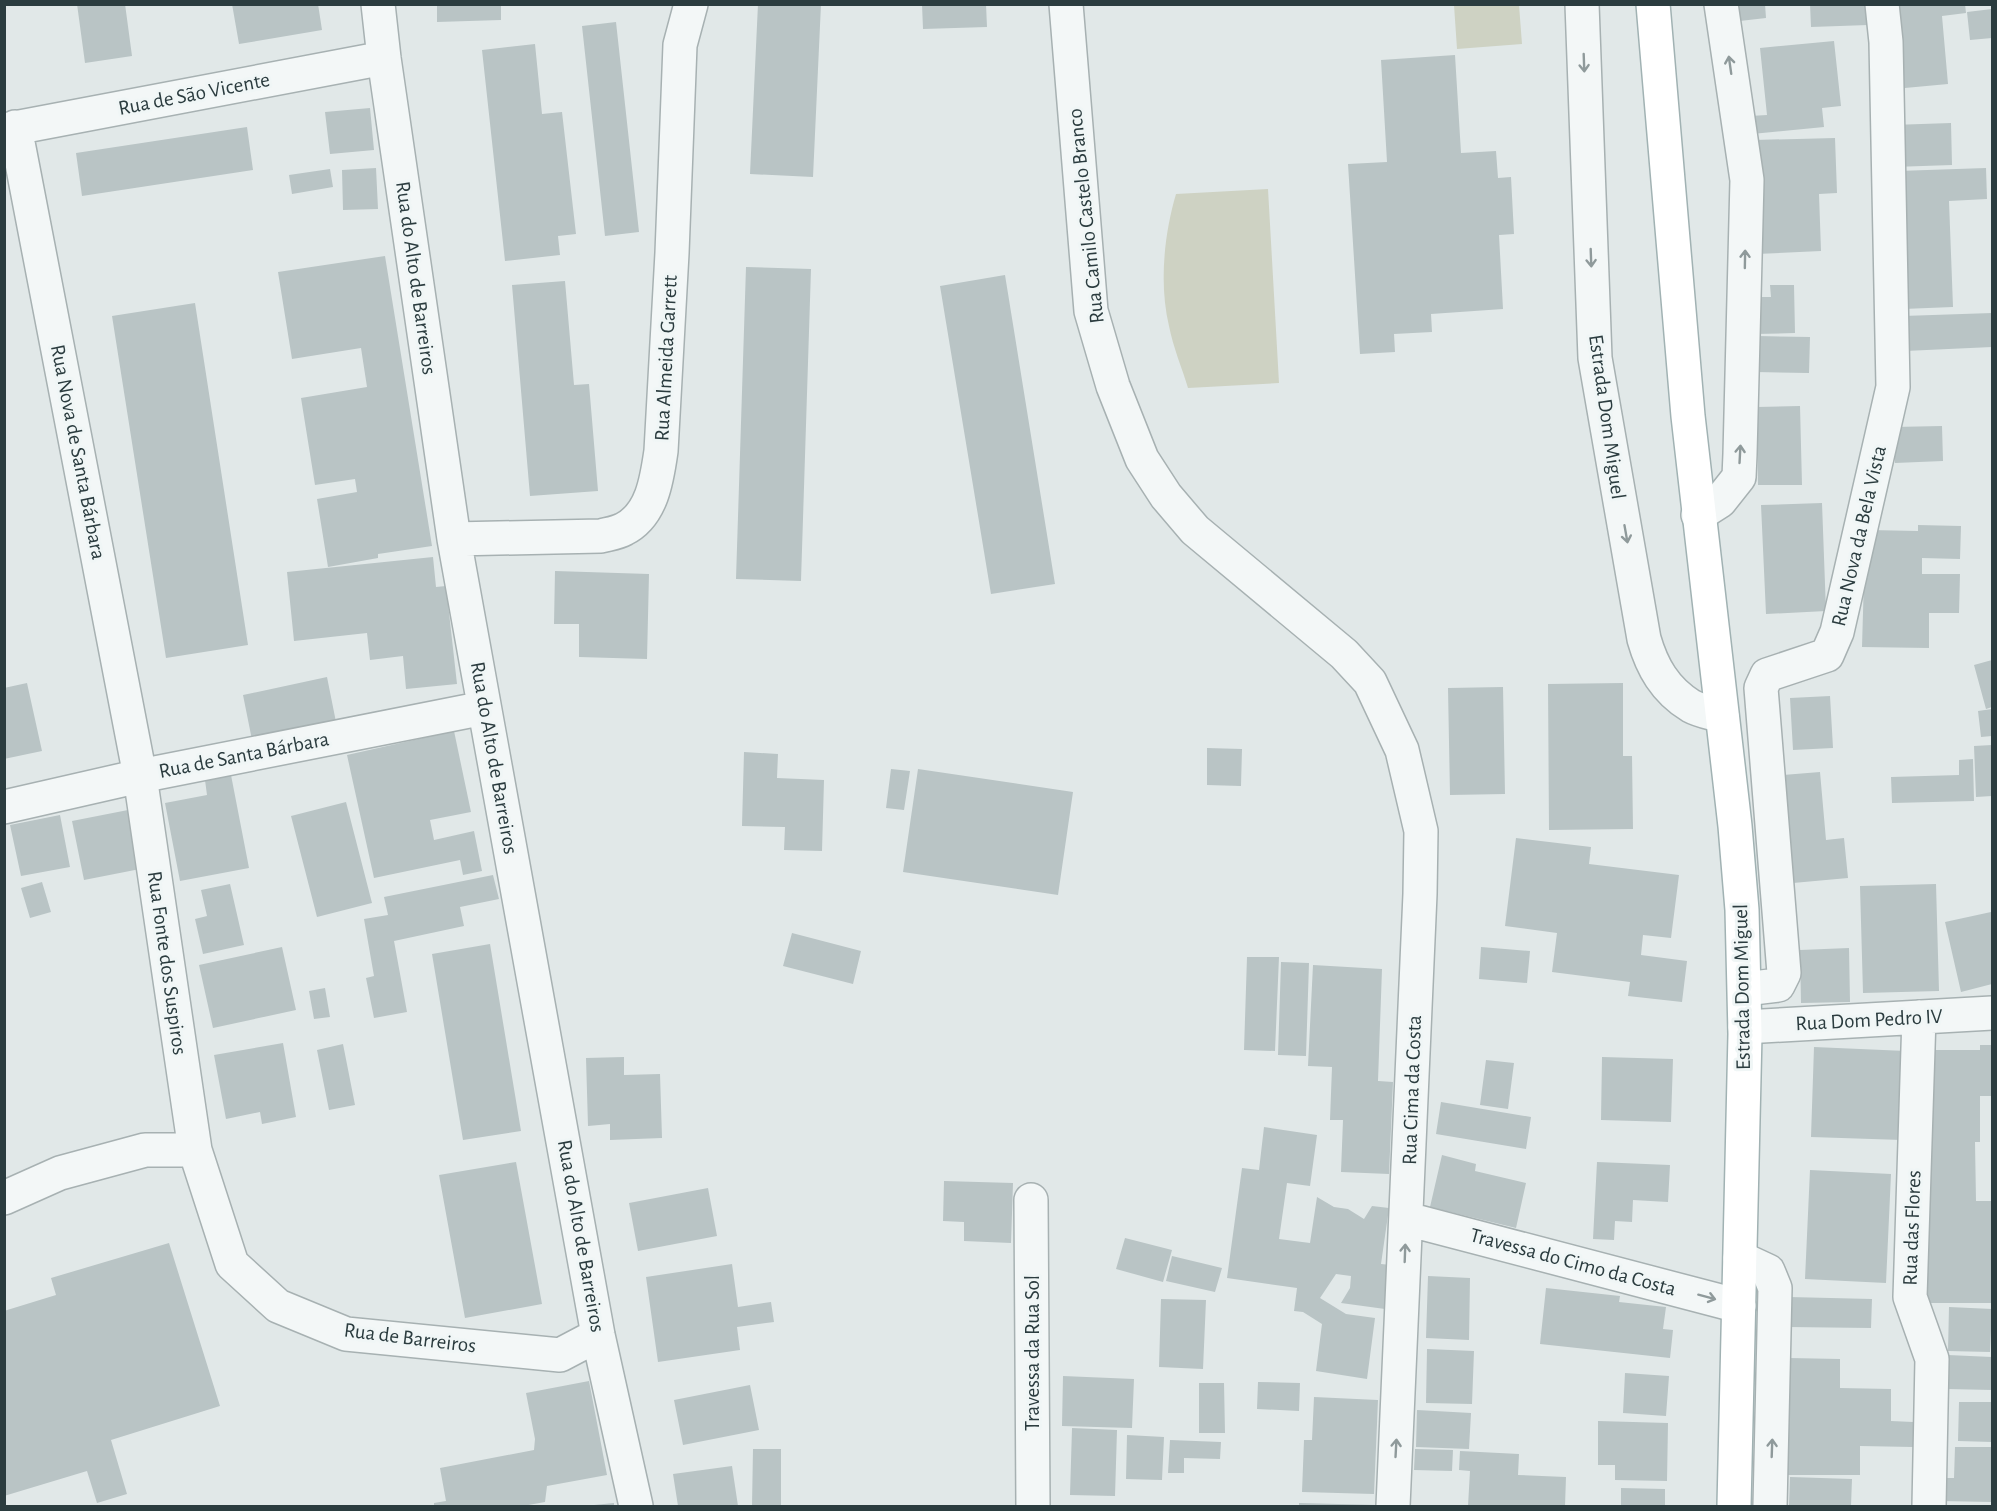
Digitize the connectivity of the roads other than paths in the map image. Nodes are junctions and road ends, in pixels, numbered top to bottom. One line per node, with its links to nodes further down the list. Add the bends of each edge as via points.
1 (378, 4): 8 (street, Rua do Alto de Barreiros)
2 (691, 4): 11 (street, Rua Almeida Garrett, via 680,45 661,451 650,500 638,518 624,529 601,536)
3 (1066, 4): 12 (street, Rua Camilo Castelo Branco, via 1091,311 1113,386 1142,459 1195,530 1344,654)
4 (1582, 4): 14 (street, Estrada Dom Miguel, one-way to 14, via 1595,358 1644,639 1650,660 1666,687 1692,707)
5 (1653, 4): 10 (main road, Estrada Dom Miguel)
6 (1721, 4): 10 (street, one-way to 6, via 1720,501 1738,477 1740,454 1747,180)
7 (1882, 4): 17 (street, Rua Nova da Bela Vista, via 1893,387 1838,632 1827,656 1767,675 1761,688 1784,973 1778,985)
8 (384, 58): 9 (street, Rua de São Vicente); 11 (street, Rua do Alto de Barreiros)
9 (10, 129): 15 (street, Rua Nova de Santa Bárbara)
10 (1698, 515): 14 (main road, Estrada Dom Miguel)
11 (454, 538): 13 (street, Rua do Alto de Barreiros)
12 (1370, 682): 24 (street, Rua Cima da Costa, via 1402,750 1421,831)
13 (484, 708): 15 (street, Rua de Santa Bárbara); 27 (street, Rua do Alto de Barreiros)
14 (1722, 716): 17 (main road, Estrada Dom Miguel, via 1735,826)
15 (140, 776): 16 (street, Rua de Santa Bárbara); 21 (street, Rua Fonte dos Suspiros)
16 (4, 807)
17 (1745, 989): 20 (main road, Estrada Dom Miguel)
18 (1992, 1013): 19 (street, Rua Dom Pedro IV)
19 (1919, 1017): 20 (street, Rua Dom Pedro IV); 33 (street, Rua das Flores, via 1910,1297 1932,1359)
20 (1745, 1027): 25 (main road, Estrada Dom Miguel)
21 (195, 1150): 22 (street, via 145,1150 60,1173); 27 (street, Rua de Barreiros, via 232,1264 278,1306 346,1334 560,1355)
22 (4, 1198)
23 (1031, 1200): 29 (street, Travessa da Rua Sol)
24 (1407, 1219): 26 (street, Travessa do Cimo da Costa, one-way to 26); 30 (street, Rua Cima da Costa, one-way to 24)
25 (1740, 1258): 26 (main road, Estrada Dom Miguel); 32 (street, one-way to 25, via 1775,1288 1768,1271)
26 (1738, 1306): 31 (main road, Estrada Dom Miguel)
27 (598, 1335): 28 (street, Rua do Alto de Barreiros)
28 (636, 1506)
29 (1033, 1506)
30 (1394, 1506)
31 (1734, 1506)
32 (1770, 1506)
33 (1929, 1506)

